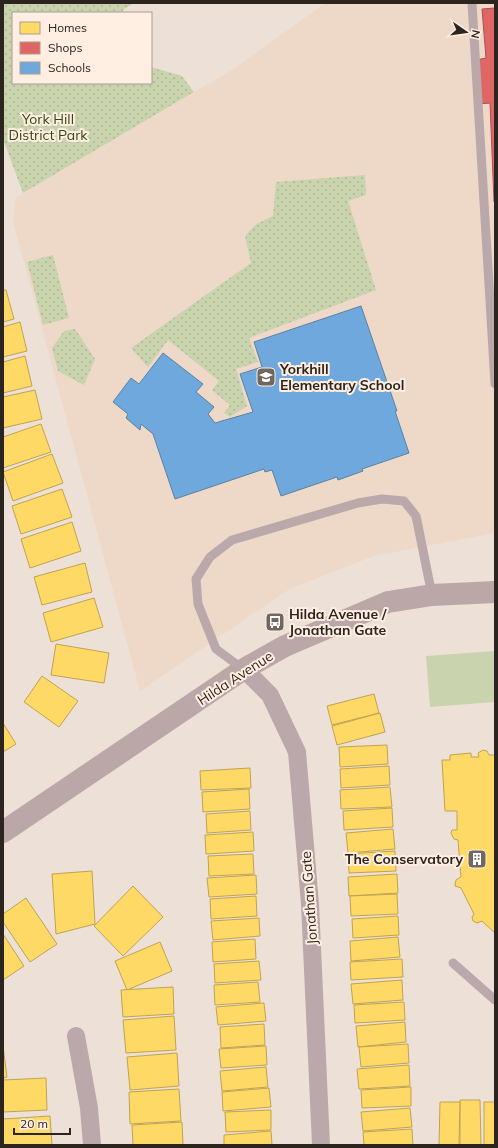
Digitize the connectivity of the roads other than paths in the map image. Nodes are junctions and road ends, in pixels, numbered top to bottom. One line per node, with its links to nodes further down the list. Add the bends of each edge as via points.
1 (472, 3): 2 (lane)
2 (495, 384)
3 (495, 592): 4 (street, Hilda Avenue)
4 (432, 595): 5 (street, Hilda Avenue, via 388,602 285,646); 5 (lane, via 416,516 404,501 382,498 358,503 232,540 210,557 196,579 198,604 216,649)
5 (244, 669): 6 (street, Hilda Avenue); 11 (street, Jonathan Gate, via 270,695 297,752 310,904)
6 (3, 832)
7 (453, 963): 8 (lane)
8 (495, 1000)
9 (76, 1036): 10 (street)
10 (92, 1145)
11 (320, 1145)

